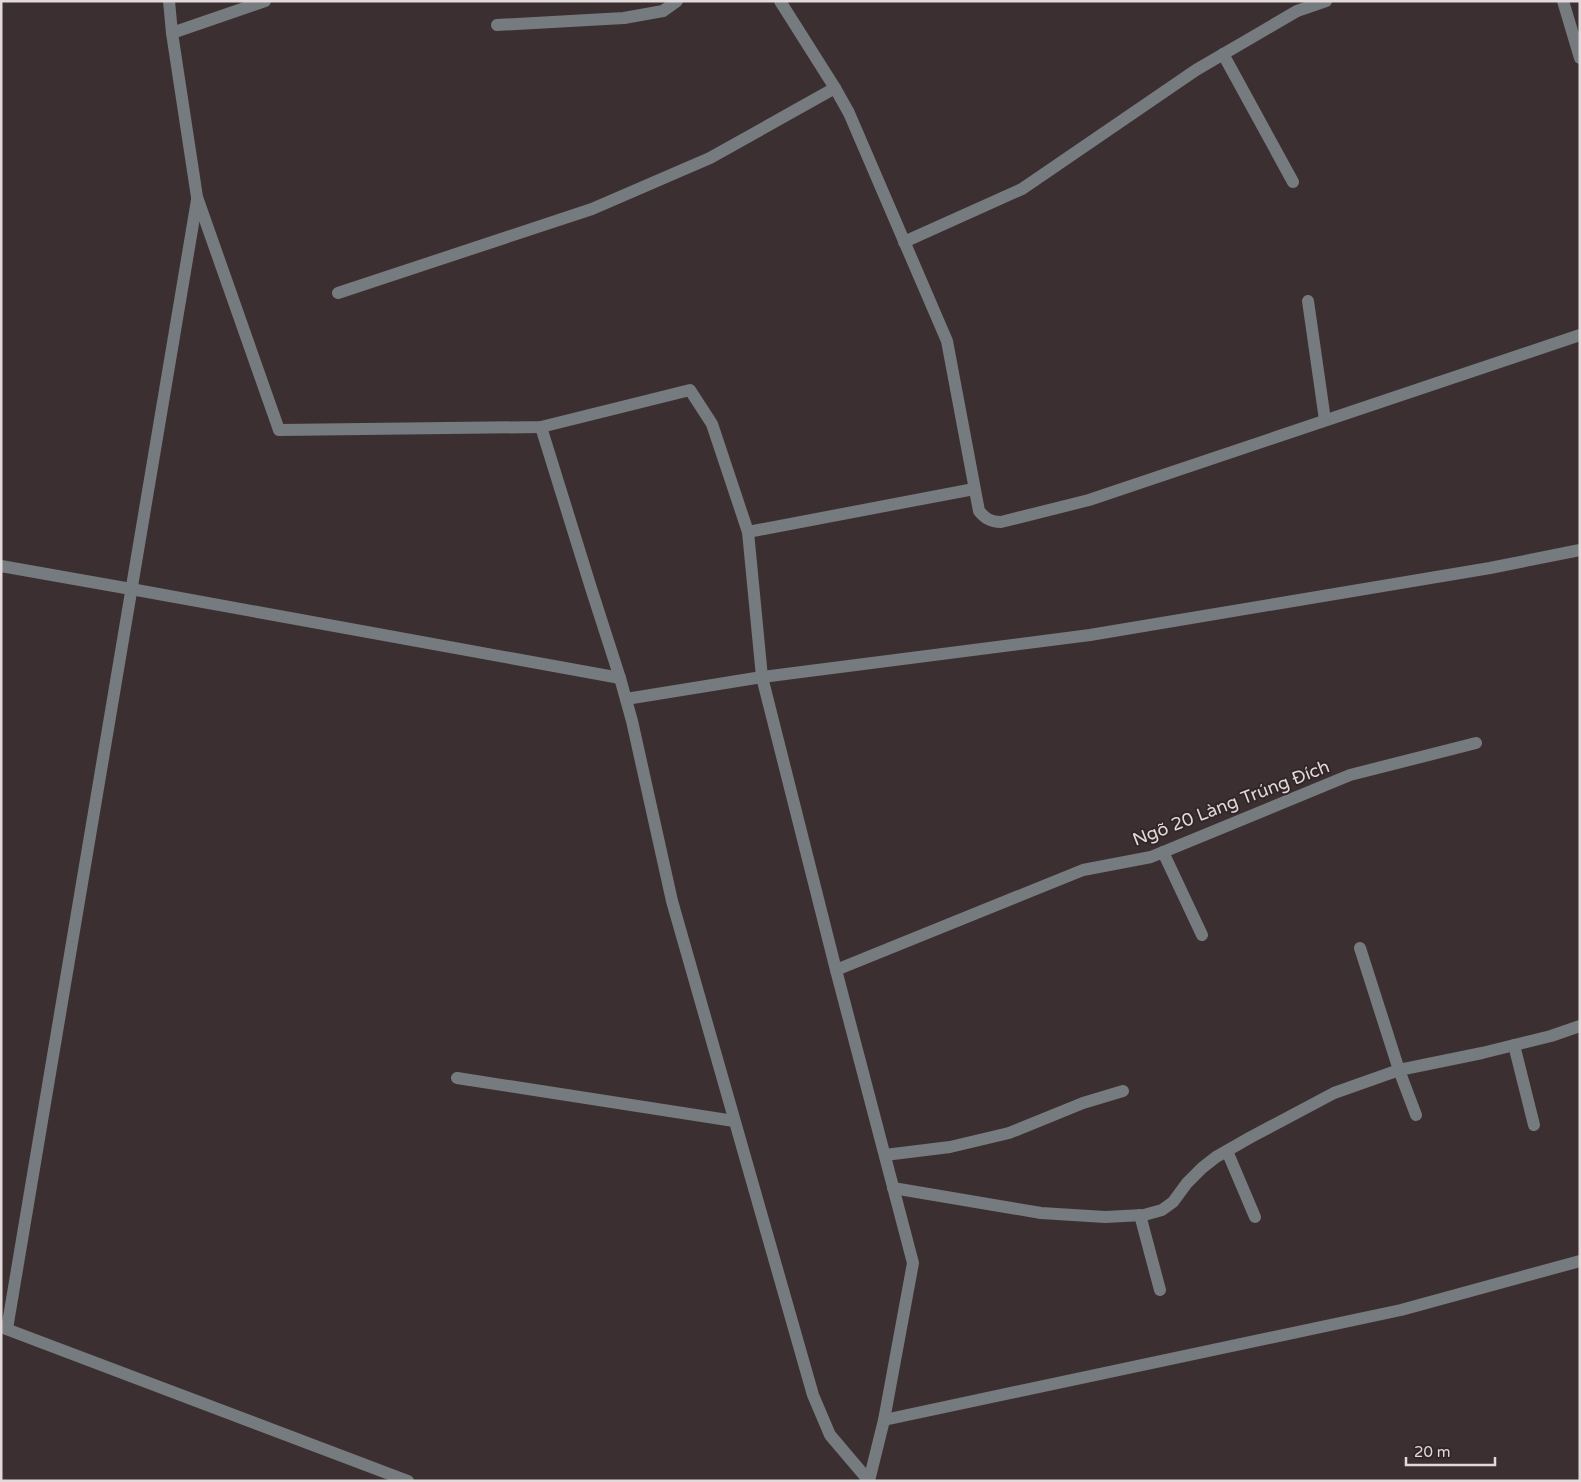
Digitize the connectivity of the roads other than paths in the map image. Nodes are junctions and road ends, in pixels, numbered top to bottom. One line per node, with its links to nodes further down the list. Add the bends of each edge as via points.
1 (169, 1): 8 (street)
2 (265, 1): 8 (street)
3 (677, 1): 7 (street, via 664,10 624,18)
4 (780, 1): 11 (street)
5 (1326, 1): 9 (street, via 1297,11)
6 (1563, 1): 10 (street)
7 (497, 25)
8 (172, 33): 13 (street)
9 (1223, 54): 12 (street); 14 (street, via 1022,189)
10 (1580, 58)
11 (835, 88): 14 (street, via 849,113); 15 (street, via 710,158 592,209)
12 (1293, 182)
13 (197, 198): 19 (street, via 279,430); 24 (street)
14 (904, 242): 20 (street, via 946,341)
15 (338, 293)
16 (1308, 302): 18 (street)
17 (1580, 335): 18 (street)
18 (1325, 420): 20 (street, via 1089,500 1001,522 993,522 979,511)
19 (541, 427): 21 (street, via 690,390 712,424); 26 (street)
20 (974, 488): 21 (street)
21 (748, 532): 25 (street)
22 (1580, 550): 25 (street, via 1090,635)
23 (1, 566): 24 (street)
24 (131, 589): 26 (street); 48 (street)
25 (762, 677): 27 (street); 32 (street)
26 (620, 678): 27 (street)
27 (626, 699): 39 (street, via 672,901)
28 (1476, 743): 29 (street, Ngõ 20 Làng Trúng Đích, via 1350,775)
29 (1163, 852): 30 (street); 32 (street, Ngõ 20 Làng Trúng Đích, via 1083,870)
30 (1202, 935)
31 (1360, 948): 35 (street)
32 (836, 970): 42 (street)
33 (1580, 1026): 34 (street)
34 (1514, 1046): 35 (street); 40 (street)
35 (1399, 1070): 38 (street); 41 (street, via 1334,1093)
36 (457, 1078): 39 (street)
37 (1123, 1091): 42 (street, via 1083,1103 1009,1133 950,1147)
38 (1416, 1115)
39 (734, 1121): 49 (street, via 813,1395 830,1435 869,1481)
40 (1534, 1125)
41 (1227, 1151): 44 (street, via 1202,1168 1173,1202 1162,1210); 45 (street)
42 (885, 1155): 43 (street)
43 (893, 1188): 44 (street, via 1041,1213 1106,1217); 49 (street, via 913,1263)
44 (1140, 1215): 47 (street)
45 (1255, 1217)
46 (1580, 1261): 49 (street, via 1401,1310)
47 (1160, 1290)
48 (4, 1328): 50 (street)
49 (884, 1420)
50 (408, 1481)

